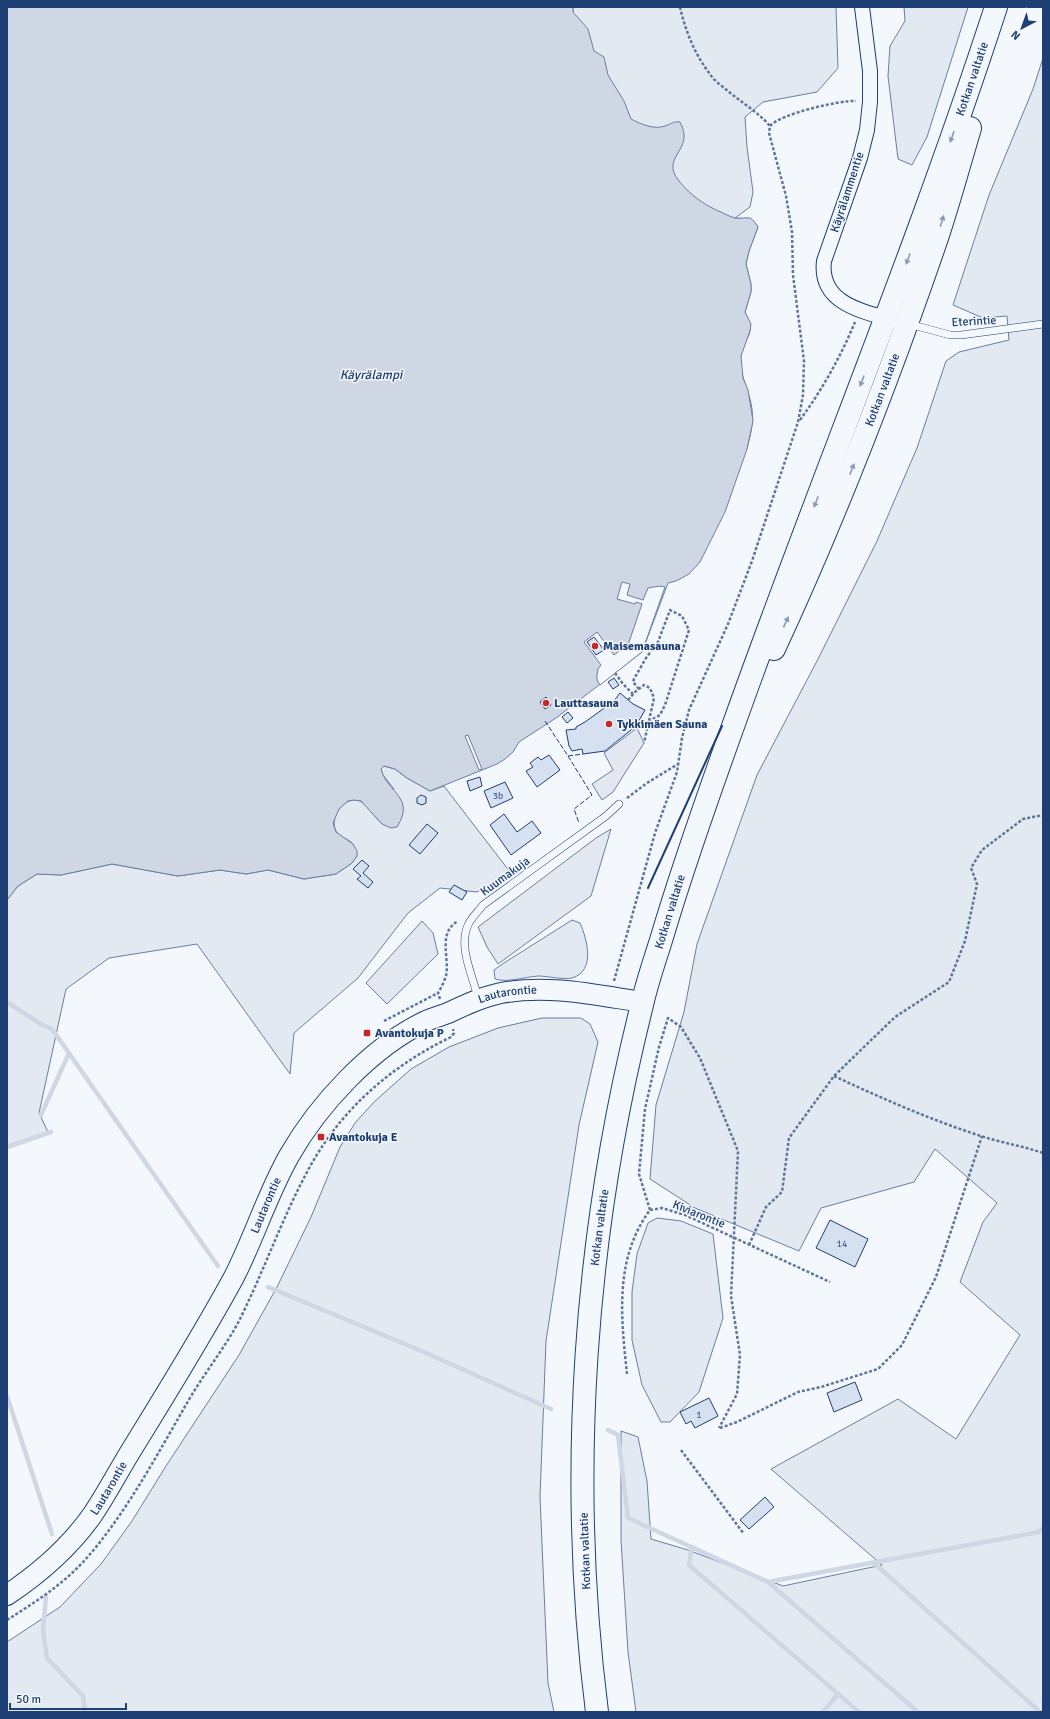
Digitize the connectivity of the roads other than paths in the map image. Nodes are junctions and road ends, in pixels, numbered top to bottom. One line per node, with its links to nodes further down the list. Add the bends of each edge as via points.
1 (862, 7): 4 (street, Käyrälammentie, via 870,70 867,130 860,158 824,261 823,271 827,286 844,303)
2 (996, 7): 4 (highway, Kotkan valtatie, one-way to 4, via 961,114)
3 (1009, 7): 5 (highway, Kotkan valtatie, one-way to 3, via 937,237)
4 (886, 318): 5 (street, Käyrälammentie); 7 (highway, Kotkan valtatie, one-way to 7, via 773,614)
5 (906, 324): 6 (lane, Eterintie, via 950,335); 7 (highway, Kotkan valtatie, one-way to 5, via 838,505)
6 (1043, 324)
7 (722, 759): 10 (highway, Kotkan valtatie, via 671,907)
8 (619, 804): 9 (lane, Kuumakuja, via 483,906 468,925 465,949)
9 (478, 999): 10 (street, Lautarontie, via 528,990 562,990); 11 (street, Lautarontie, via 402,1035 358,1069 319,1111 288,1158 235,1275 92,1514 50,1563)
10 (642, 1002): 12 (highway, Kotkan valtatie, via 621,1098 601,1214 585,1376 585,1563 587,1614)
11 (7, 1595)
12 (597, 1712)

